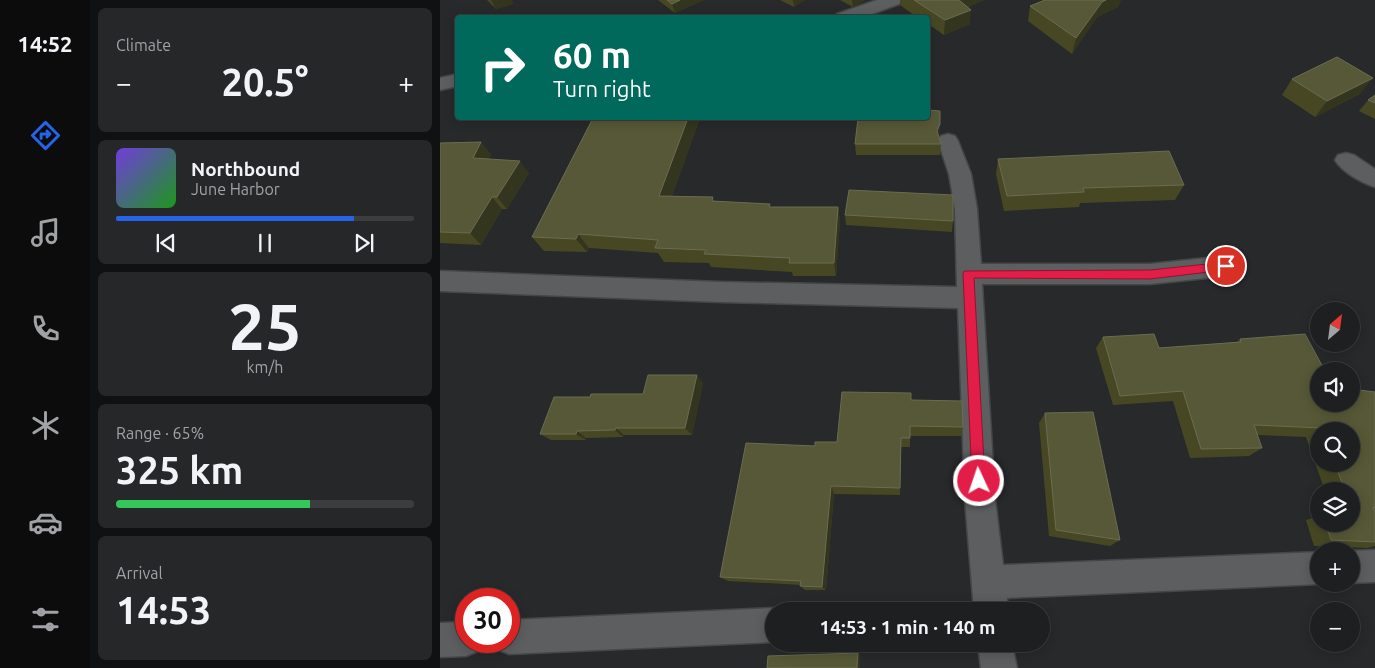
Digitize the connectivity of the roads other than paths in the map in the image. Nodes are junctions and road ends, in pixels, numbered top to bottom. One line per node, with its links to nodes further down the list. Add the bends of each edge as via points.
1 (892, 0): 2 (street)
2 (851, 15)
3 (455, 81): 4 (street)
4 (440, 84)
5 (948, 141): 10 (street, via 960,174 966,208)
6 (1346, 160): 7 (street)
7 (1375, 179)
8 (1226, 266): 10 (street)
9 (440, 281): 10 (street, via 731,292)
10 (968, 286): 14 (street)
11 (1375, 566): 12 (street)
12 (1360, 567)
13 (1310, 569): 14 (street)
14 (989, 596)
15 (765, 625): 16 (street)
16 (520, 637)
17 (455, 639): 18 (street)
18 (440, 640)
19 (996, 652): 20 (street)
20 (999, 668)

